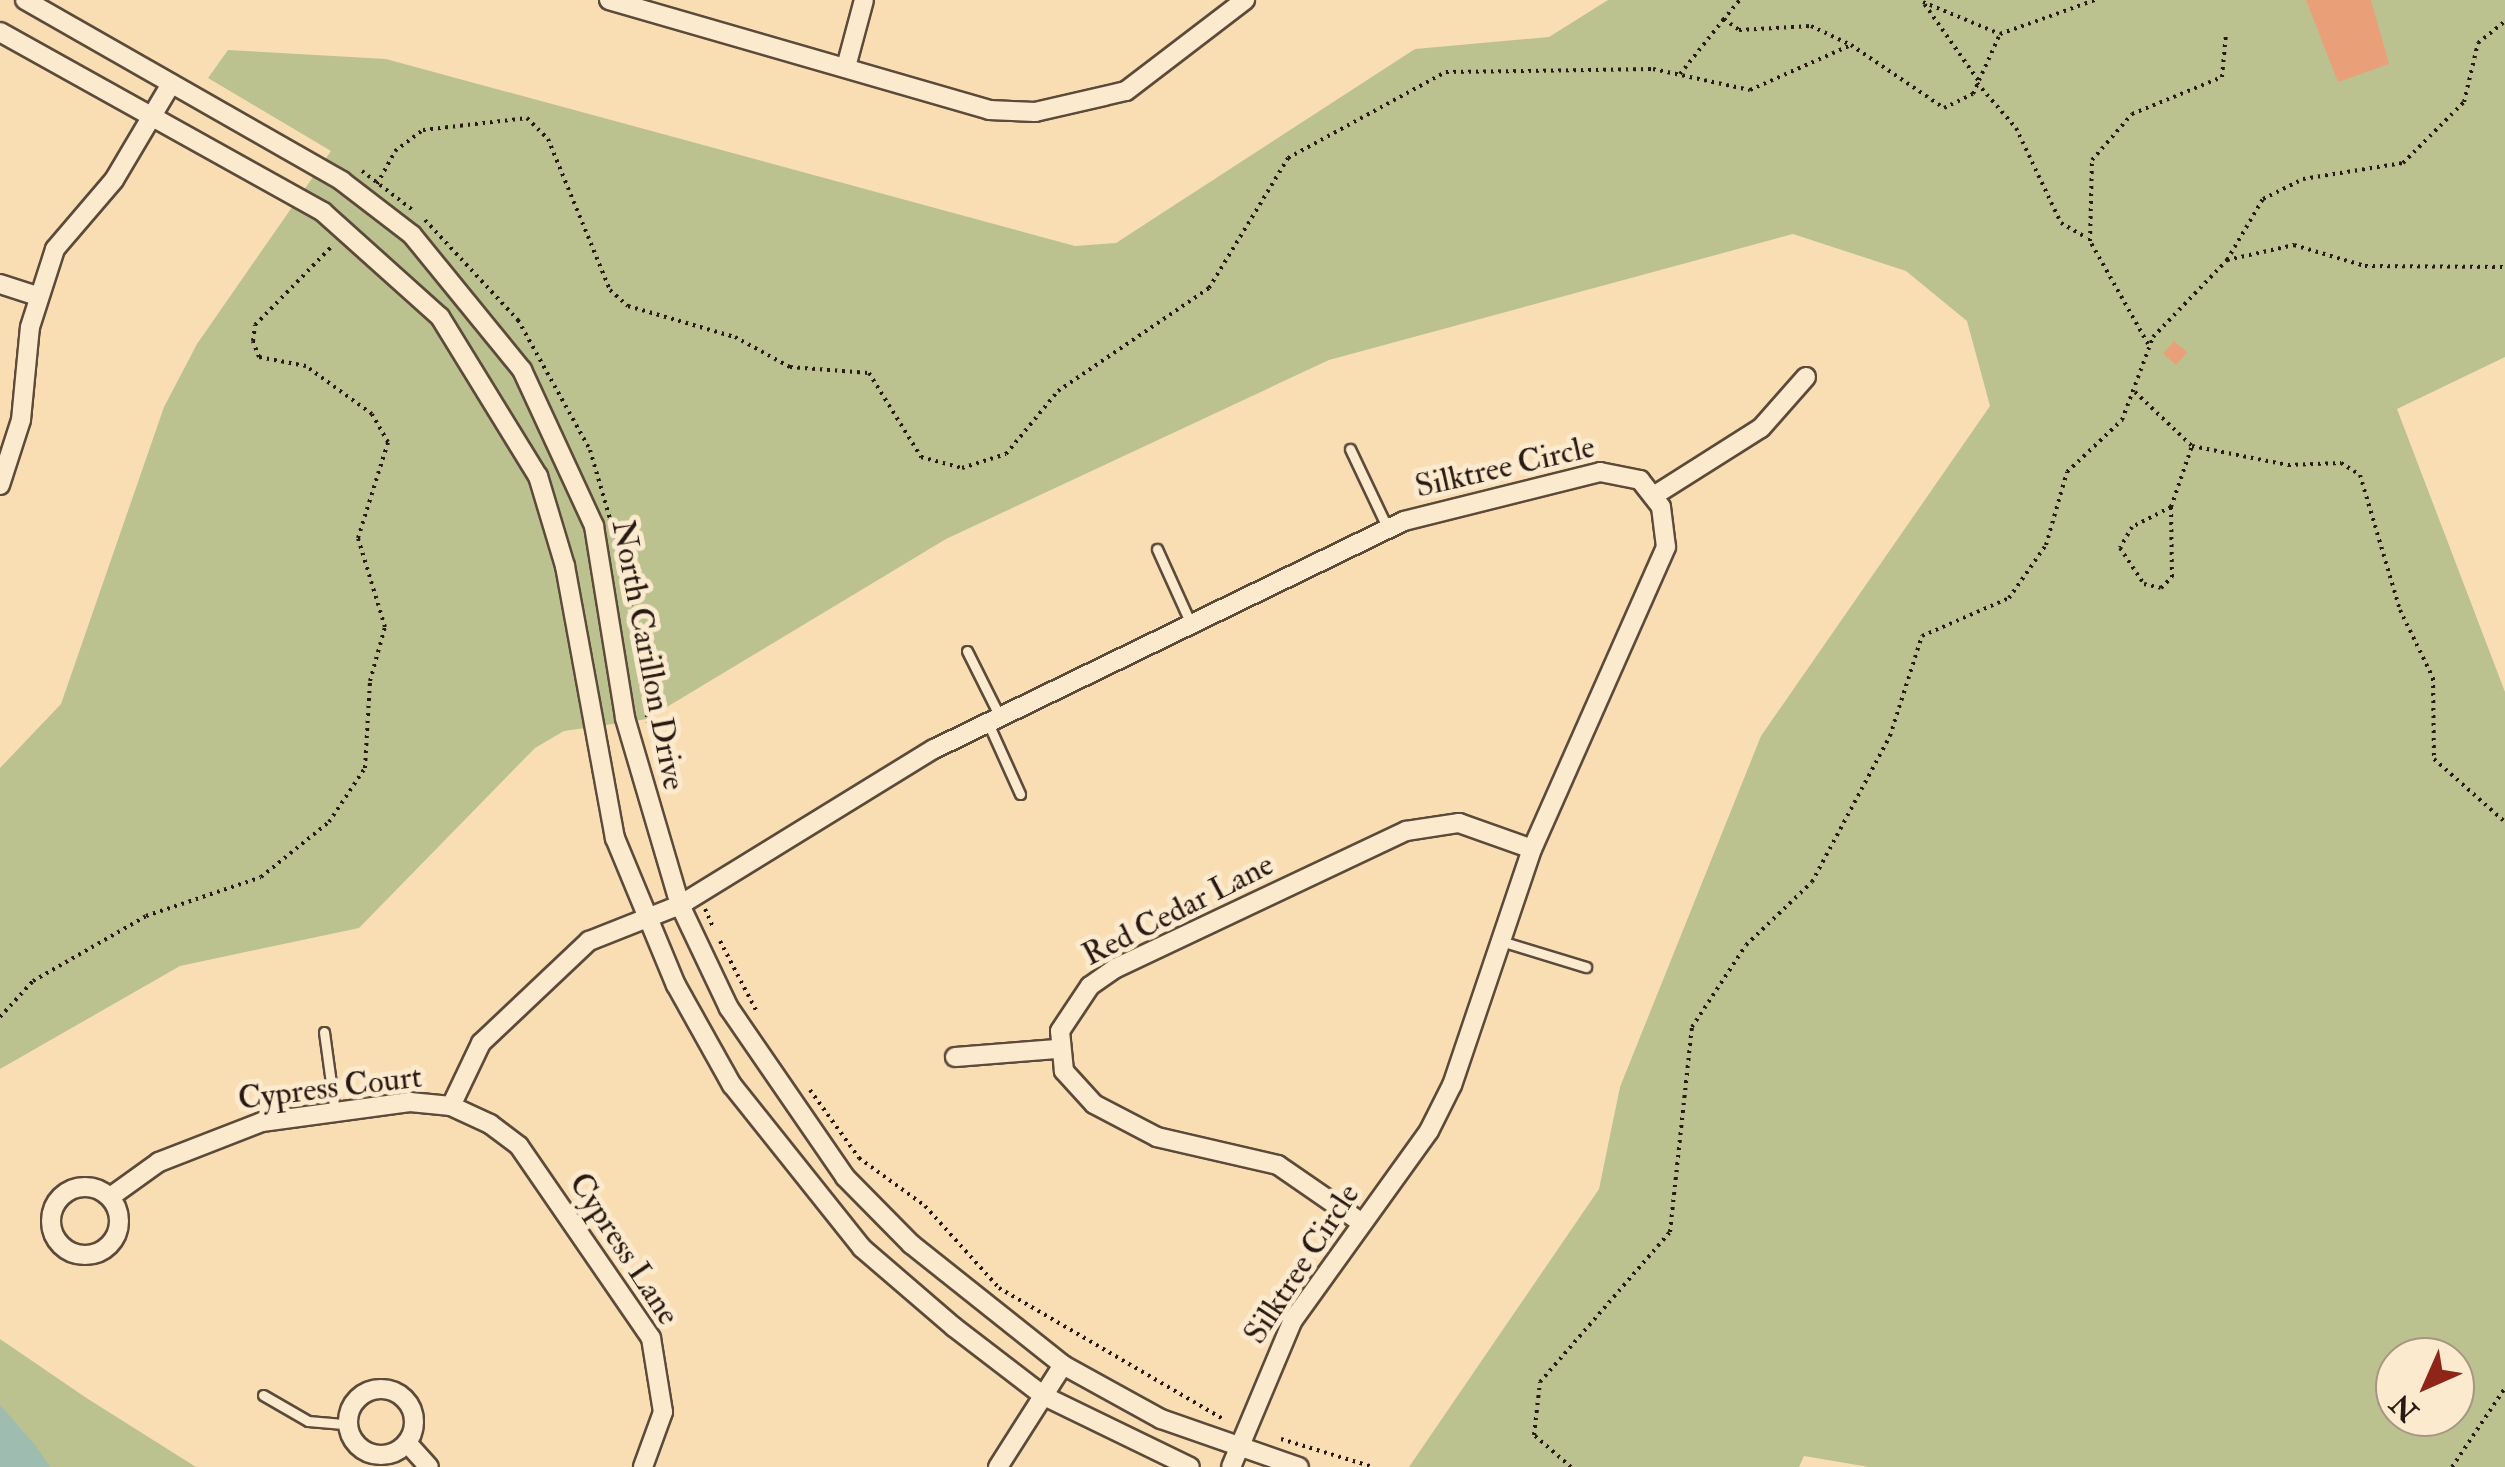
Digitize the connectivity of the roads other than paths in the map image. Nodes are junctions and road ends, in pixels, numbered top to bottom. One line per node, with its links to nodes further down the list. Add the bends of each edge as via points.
1 (25, 0): 8 (street, North Carillon Drive)
2 (609, 0): 5 (street)
3 (864, 0): 7 (street)
4 (1244, 0): 7 (street, via 1126,91 1079,106 989,110)
5 (636, 4): 7 (street)
6 (0, 32): 9 (street, North Carillon Drive)
7 (846, 68)
8 (171, 84): 9 (street); 23 (street, North Carillon Drive, via 342,181 412,235 522,370 594,526 625,718)
9 (153, 116): 11 (street, via 55,249); 24 (street, North Carillon Drive, via 323,212 440,317 492,391 538,476 565,566 591,738)
10 (0, 284): 11 (street)
11 (37, 296): 14 (street, via 21,420)
12 (1806, 377): 15 (street, via 1761,428)
13 (1350, 449): 16 (lane)
14 (0, 485)
15 (1655, 495): 16 (street, Silktree Circle, via 1640,480 1600,472 1450,505); 22 (street, Silktree Circle, via 1666,547)
16 (1388, 529): 18 (street, Silktree Circle)
17 (1157, 549): 18 (lane)
18 (1191, 624): 20 (street, Silktree Circle)
19 (967, 651): 20 (lane)
20 (994, 720): 21 (lane); 23 (street, Silktree Circle)
21 (1020, 794)
22 (1532, 849): 25 (street, Silktree Circle); 28 (street, Red Cedar Lane, via 1473,826 1406,831 1116,968 1069,1012)
23 (680, 905): 24 (street, Silktree Circle); 34 (street, North Carillon Drive, via 728,1008 845,1178 911,1244)
24 (646, 918): 30 (street, Silktree Circle, via 553,968 472,1055); 36 (street, North Carillon Drive, via 732,1085 792,1168 862,1248)
25 (1501, 941): 26 (lane); 33 (street, Silktree Circle, via 1429,1132)
26 (1586, 967)
27 (324, 1032): 31 (lane)
28 (1057, 1048): 29 (street); 33 (street, via 1094,1104 1157,1137 1278,1165)
29 (955, 1057)
30 (452, 1106): 31 (street, Cypress Court); 41 (street, Cypress Lane, via 519,1146 634,1306 663,1374 663,1412)
31 (335, 1112): 32 (street, Cypress Court, via 226,1130)
32 (114, 1195)
33 (1362, 1222): 39 (street, Silktree Circle, via 1292,1322)
34 (1063, 1365): 36 (street); 39 (street, North Carillon Drive)
35 (263, 1395): 37 (lane, via 308,1421)
36 (1044, 1396): 42 (street); 43 (street, North Carillon Drive)
37 (346, 1424): 38 (street, via 386,1453); 38 (street, via 357,1394 382,1392 414,1414)
38 (410, 1446): 40 (street)
39 (1238, 1448): 44 (street, Silktree Circle); 45 (street, North Carillon Drive)
40 (429, 1467)
41 (643, 1467)
42 (998, 1467)
43 (1190, 1467)
44 (1230, 1467)
45 (1299, 1467)

